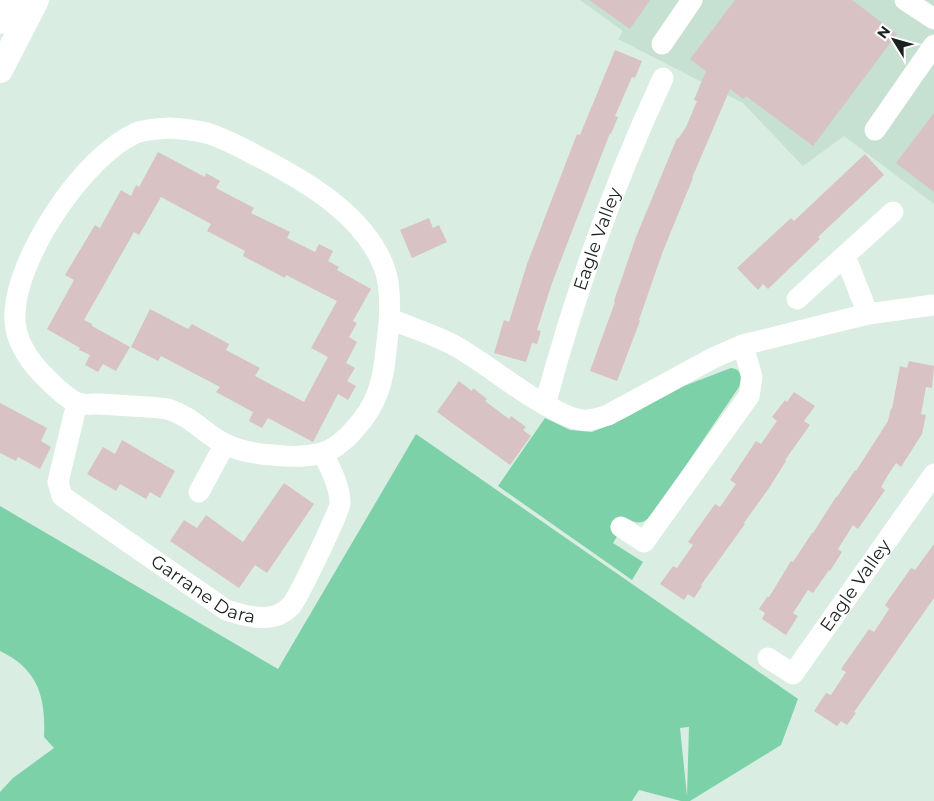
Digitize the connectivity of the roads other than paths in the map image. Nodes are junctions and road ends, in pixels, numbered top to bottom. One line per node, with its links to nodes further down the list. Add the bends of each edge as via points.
1 (9, 0): 4 (highway)
2 (36, 0): 7 (main road)
3 (692, 0): 5 (street)
4 (0, 20)
5 (662, 44)
6 (934, 45): 9 (street)
7 (0, 70)
8 (663, 78): 18 (street, Eagle Valley, via 602,220)
9 (875, 130)
10 (893, 212): 11 (street)
11 (844, 256): 12 (street); 14 (street)
12 (797, 299)
13 (934, 305): 14 (street)
14 (868, 314): 16 (street)
15 (390, 319): 17 (street, via 385,269 380,258 357,224 328,198 300,178 214,136 170,128 137,133 102,157 60,206 38,241 16,300 16,328 26,354 52,384); 18 (street, via 457,347); 20 (street, via 382,378 370,409 340,443)
16 (743, 345): 18 (street, via 608,415 592,420 570,417); 23 (street, via 752,376 749,396 644,542)
17 (77, 403): 19 (street, via 168,409 181,413); 20 (street, Garrane Dara, via 58,482 62,496 226,610 246,616 266,618 280,615 291,605 341,506 340,493)
18 (545, 405)
19 (225, 444): 20 (street, via 273,455); 22 (street)
20 (323, 453)
21 (934, 474): 24 (street, Eagle Valley, via 793,674)
22 (199, 492)
23 (621, 527)
24 (768, 658)

